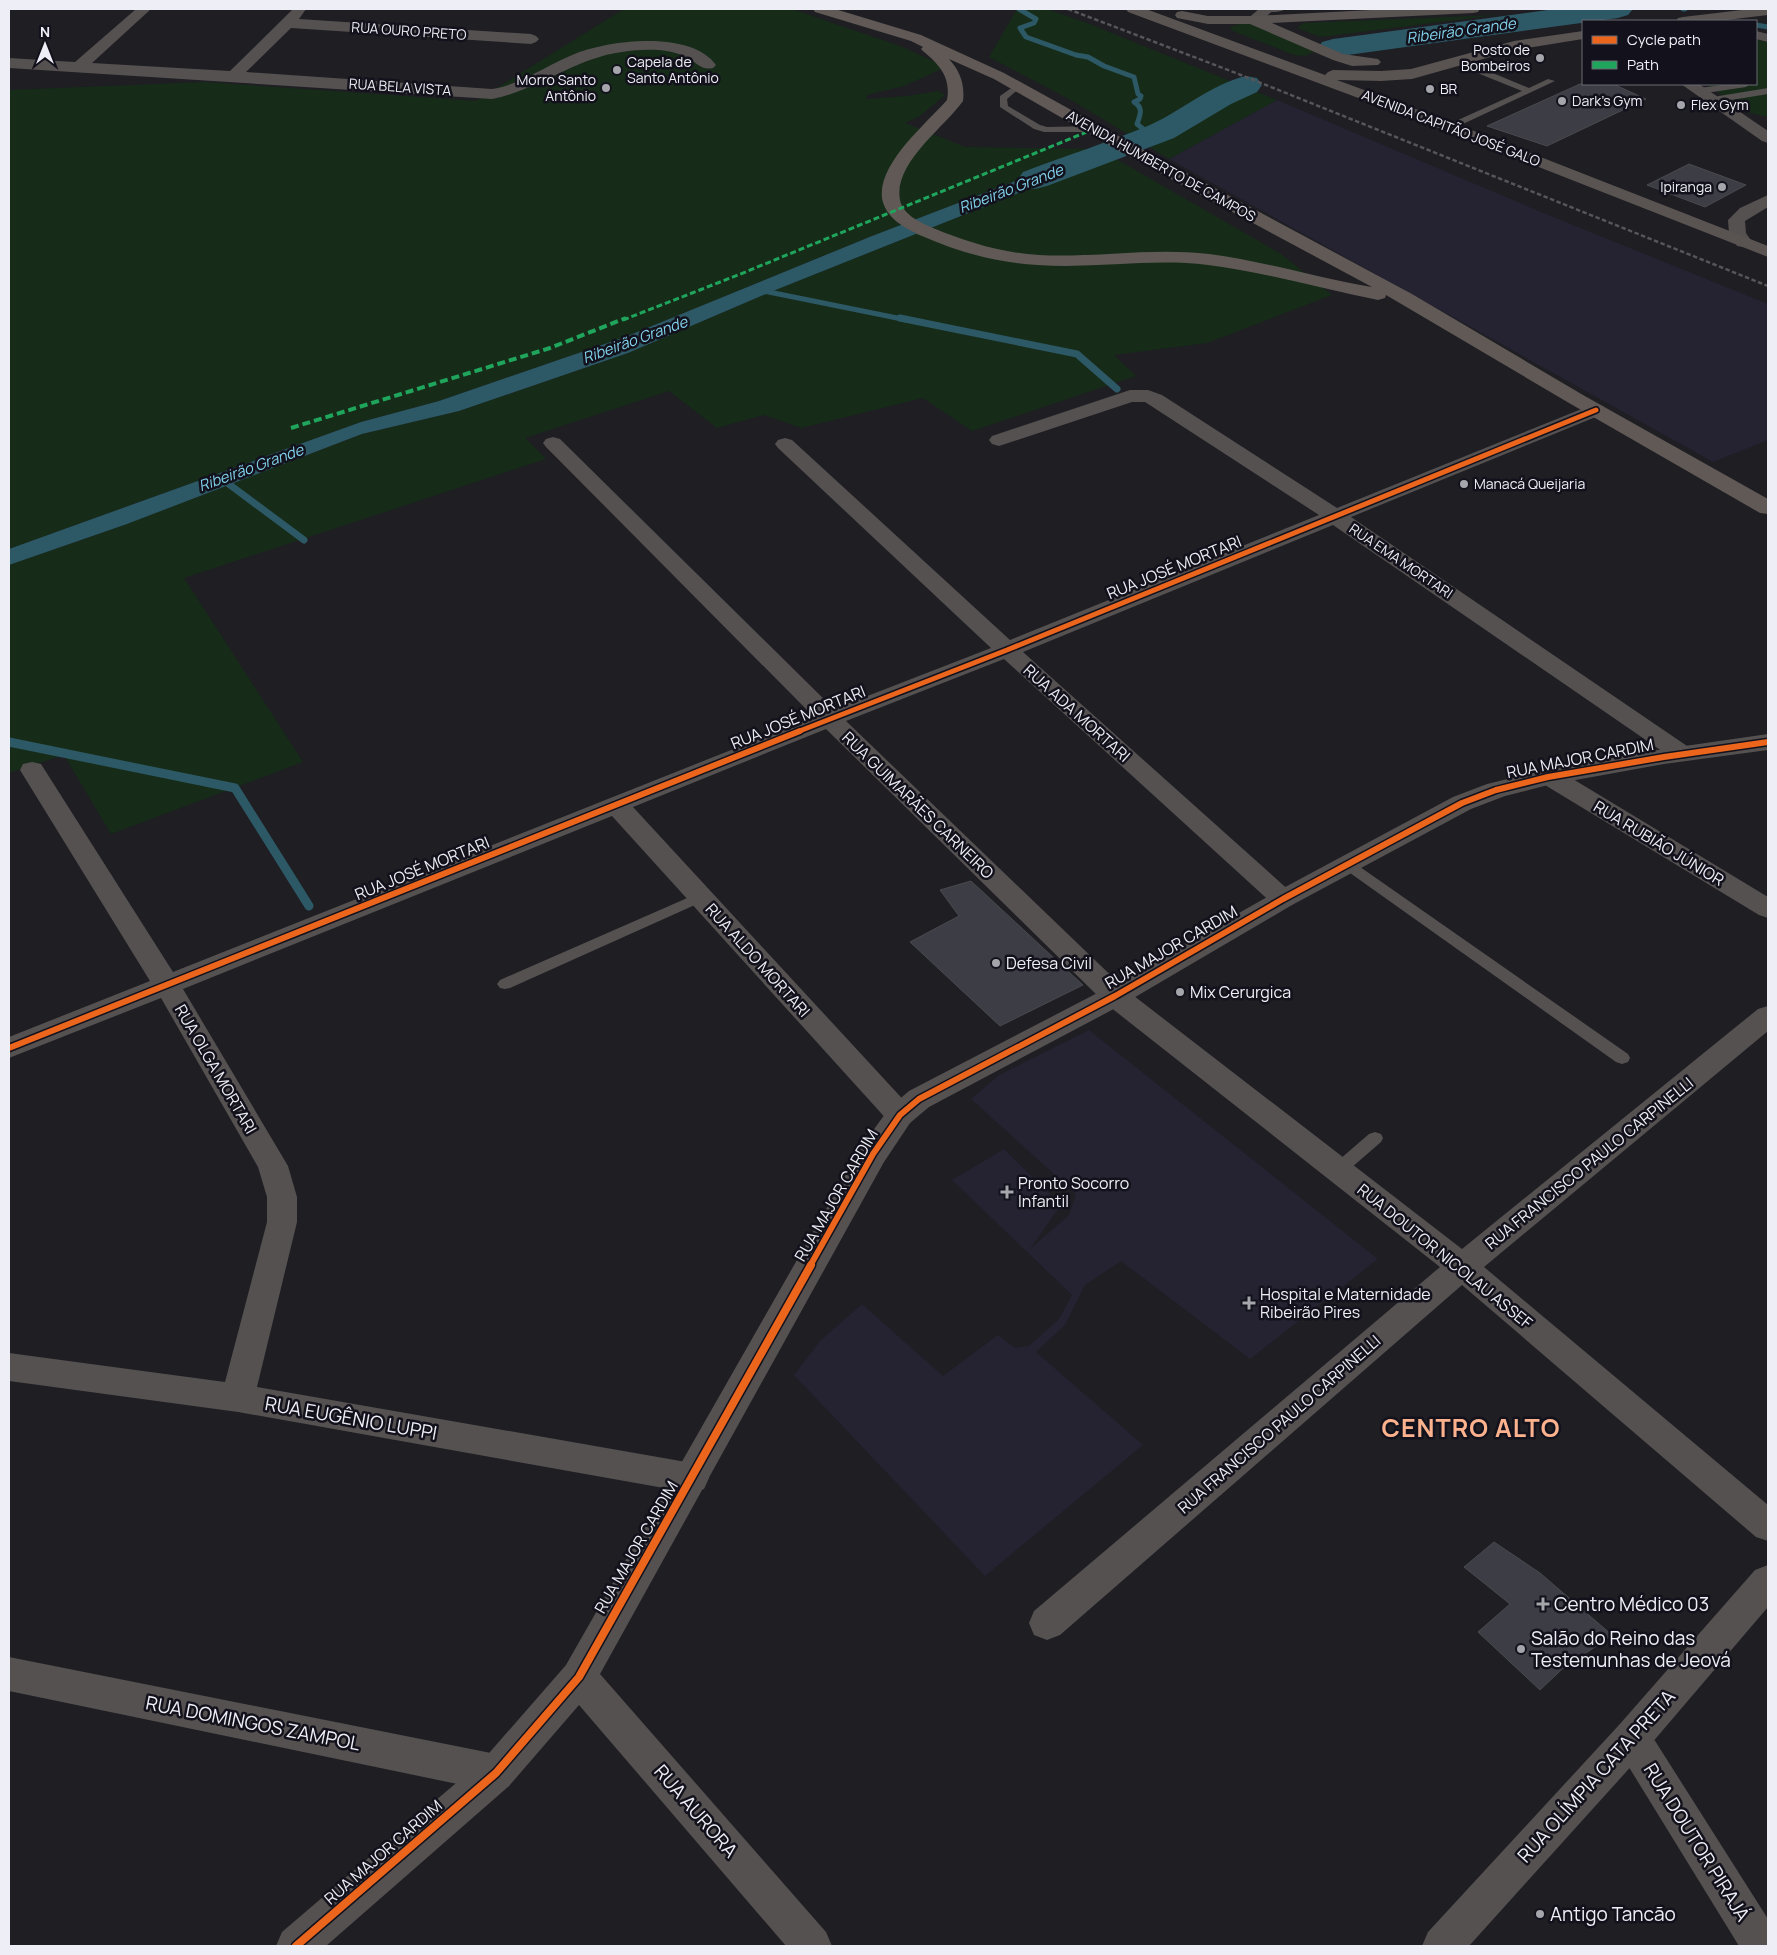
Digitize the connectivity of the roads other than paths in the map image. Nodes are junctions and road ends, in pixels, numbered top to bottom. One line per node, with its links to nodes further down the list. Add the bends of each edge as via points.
1 (144, 9): 22 (street)
2 (301, 9): 13 (street)
3 (820, 9): 15 (highway, AVENIDA HUMBERTO DE CAMPOS)
4 (1133, 9): 17 (main road, AVENIDA CAPITÃO JOSÉ GALO)
5 (1162, 9): 12 (main road, via 1193,18)
6 (1473, 9): 8 (main road)
7 (1768, 11): 9 (main road)
8 (1273, 15): 10 (main road); 10 (street); 18 (main road, via 1338,57 1352,61 1435,58)
9 (1727, 18): 11 (main road)
10 (1253, 20): 12 (main road)
11 (1698, 20)
12 (1235, 21): 17 (main road, via 1221,29)
13 (288, 23): 16 (street, RUA OURO PRETO); 24 (street)
14 (1582, 35): 18 (main road)
15 (916, 38): 27 (highway, AVENIDA HUMBERTO DE CAMPOS); 30 (highway, AVENIDA HUMBERTO DE CAMPOS, via 942,58 955,77)
16 (531, 39)
17 (1215, 39): 23 (main road, AVENIDA CAPITÃO JOSÉ GALO)
18 (1514, 46): 19 (main road)
19 (1458, 62): 23 (main road, via 1412,74 1348,76); 31 (lane)
20 (9, 64): 22 (street, RUA BELA VISTA)
21 (708, 65): 24 (street, RUA BELA VISTA, via 676,49 612,49 583,56 517,88 492,94)
22 (79, 68): 24 (street, RUA BELA VISTA)
23 (1304, 72): 33 (main road, AVENIDA CAPITÃO JOSÉ GALO)
24 (234, 76)
25 (1551, 81): 31 (lane)
26 (1729, 85): 28 (lane)
27 (1015, 86): 30 (highway); 34 (highway, AVENIDA HUMBERTO DE CAMPOS); 34 (lane, via 1003,98 1004,107 1037,127 1063,131)
28 (1694, 87): 32 (street)
29 (1768, 90): 32 (lane)
30 (958, 91): 39 (highway, AVENIDA HUMBERTO DE CAMPOS, via 955,101 896,170 890,188 896,213 912,225 972,248 1038,260 1185,257 1243,264)
31 (1528, 91): 33 (lane)
32 (1713, 100): 35 (street)
33 (1450, 127): 37 (main road, AVENIDA CAPITÃO JOSÉ GALO)
34 (1094, 130): 39 (highway, AVENIDA HUMBERTO DE CAMPOS)
35 (1767, 135)
36 (1768, 200): 37 (street, via 1734,223 1734,229)
37 (1743, 242): 38 (main road, AVENIDA CAPITÃO JOSÉ GALO)
38 (1768, 252)
39 (1405, 298): 40 (highway, AVENIDA HUMBERTO DE CAMPOS)
40 (1596, 410): 44 (highway, AVENIDA HUMBERTO DE CAMPOS); 45 (street, RUA JOSÉ MORTARI)
41 (999, 440): 45 (street, RUA EMA MORTARI, via 1130,396 1148,396)
42 (553, 443): 47 (street, RUA GUIMARÃES CARNEIRO)
43 (785, 444): 46 (street, RUA ADA MORTARI)
44 (1764, 501)
45 (1335, 516): 46 (street, RUA JOSÉ MORTARI); 49 (street, RUA EMA MORTARI)
46 (1008, 650): 47 (street, RUA JOSÉ MORTARI); 55 (street, RUA ADA MORTARI)
47 (830, 719): 52 (street, RUA JOSÉ MORTARI); 59 (street, RUA GUIMARÃES CARNEIRO)
48 (1768, 742): 49 (street, RUA MAJOR CARDIM)
49 (1681, 753): 51 (street, RUA MAJOR CARDIM)
50 (32, 770): 57 (street, RUA OLGA MORTARI)
51 (1549, 776): 53 (street, RUA MAJOR CARDIM, via 1482,794); 56 (street, RUA RUBIÃO JÚNIOR)
52 (616, 805): 54 (street, RUA ALDO MORTARI); 57 (street, RUA JOSÉ MORTARI)
53 (1348, 865): 55 (street, RUA MAJOR CARDIM); 62 (lane)
54 (701, 897): 58 (lane); 63 (street, RUA ALDO MORTARI)
55 (1283, 899): 59 (street, RUA MAJOR CARDIM)
56 (1768, 909)
57 (167, 984): 61 (street, RUA JOSÉ MORTARI); 68 (street, RUA OLGA MORTARI, via 273,1166 282,1197 282,1222)
58 (505, 984)
59 (1115, 996): 63 (street, RUA MAJOR CARDIM, via 936,1089); 65 (street, RUA DOUTOR NICOLAU ASSEF)
60 (1768, 1016): 66 (street, RUA FRANCISCO PAULO CARPINELLI)
61 (9, 1048)
62 (1622, 1058)
63 (900, 1115): 69 (street, RUA MAJOR CARDIM, via 873,1154)
64 (1375, 1138): 65 (lane)
65 (1338, 1170): 66 (street, RUA DOUTOR NICOLAU ASSEF)
66 (1462, 1267): 70 (street, RUA DOUTOR NICOLAU ASSEF); 72 (street, RUA FRANCISCO PAULO CARPINELLI)
67 (9, 1367): 68 (street, RUA EUGÊNIO LUPPI)
68 (238, 1398): 69 (street, RUA EUGÊNIO LUPPI)
69 (692, 1478): 74 (street, RUA MAJOR CARDIM)
70 (1768, 1526)
71 (1768, 1582): 75 (street, RUA OLÍMPIA CATA PRETA)
72 (1047, 1623)
73 (9, 1674): 76 (street, RUA DOMINGOS ZAMPOL)
74 (579, 1677): 76 (street, RUA MAJOR CARDIM); 78 (street, RUA AURORA)
75 (1632, 1738): 79 (street, RUA OLÍMPIA CATA PRETA); 80 (street, RUA DOUTOR PIRAJÁ)
76 (496, 1773): 77 (street, RUA MAJOR CARDIM)
77 (296, 1946)
78 (812, 1946)
79 (1442, 1946)
80 (1762, 1946)

